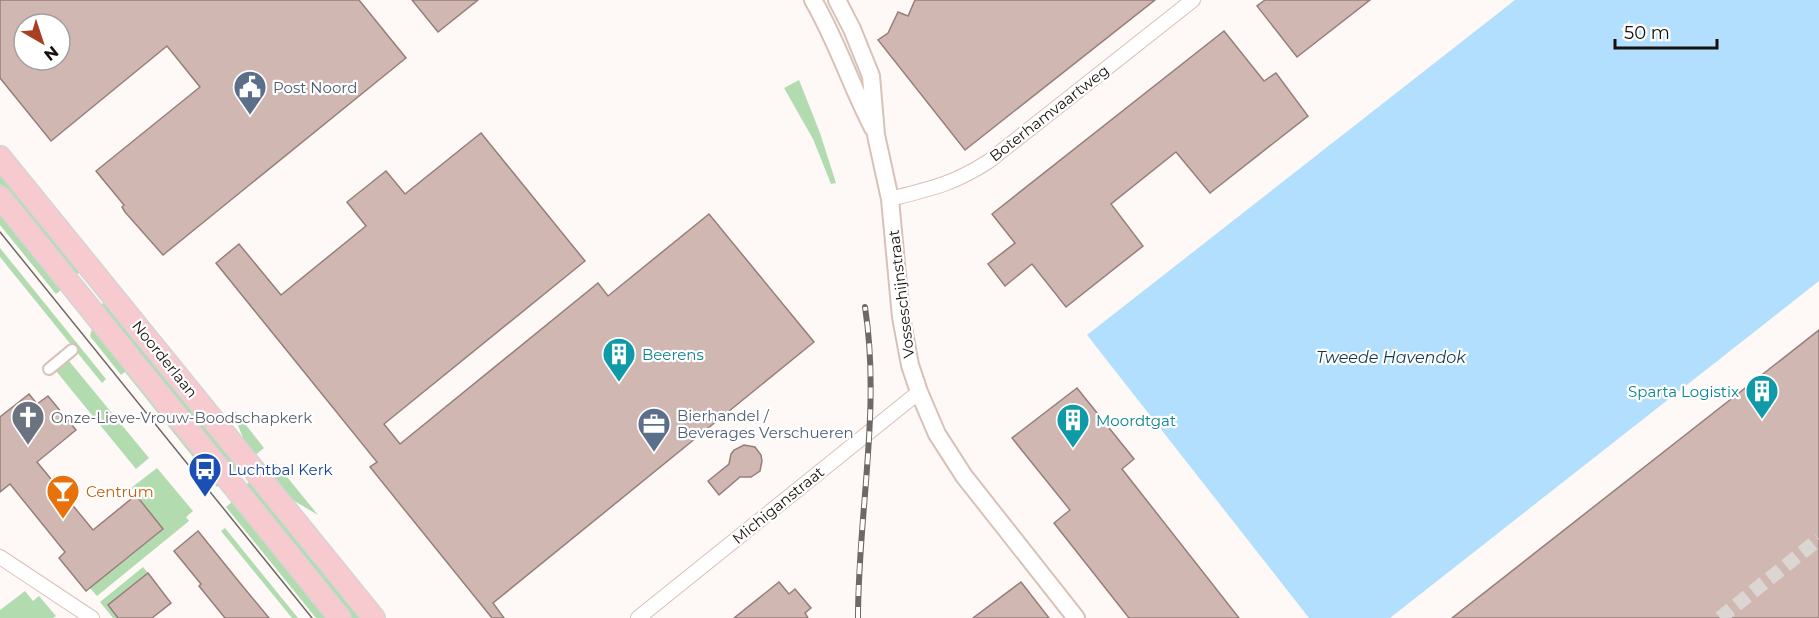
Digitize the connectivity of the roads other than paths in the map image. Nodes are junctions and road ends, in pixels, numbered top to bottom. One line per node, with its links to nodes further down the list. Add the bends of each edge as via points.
1 (813, 0): 4 (street, Vosseschijnstraat)
2 (837, 0): 4 (street, Vosseschijnstraat, via 871,76)
3 (1193, 0): 7 (street, Boterhamvaartweg, via 974,171 949,184)
4 (876, 135): 7 (street, Vosseschijnstraat)
5 (0, 158): 14 (main road, Noorderlaan)
6 (0, 197): 13 (main road, Noorderlaan)
7 (891, 199): 10 (street, Vosseschijnstraat, via 901,318)
8 (72, 350): 9 (street)
9 (49, 369)
10 (919, 392): 15 (street, Michiganstraat); 16 (street, Vosseschijnstraat, via 937,434 964,476)
11 (0, 557): 12 (street)
12 (92, 618)
13 (340, 618)
14 (374, 618)
15 (638, 618)
16 (1076, 618)

